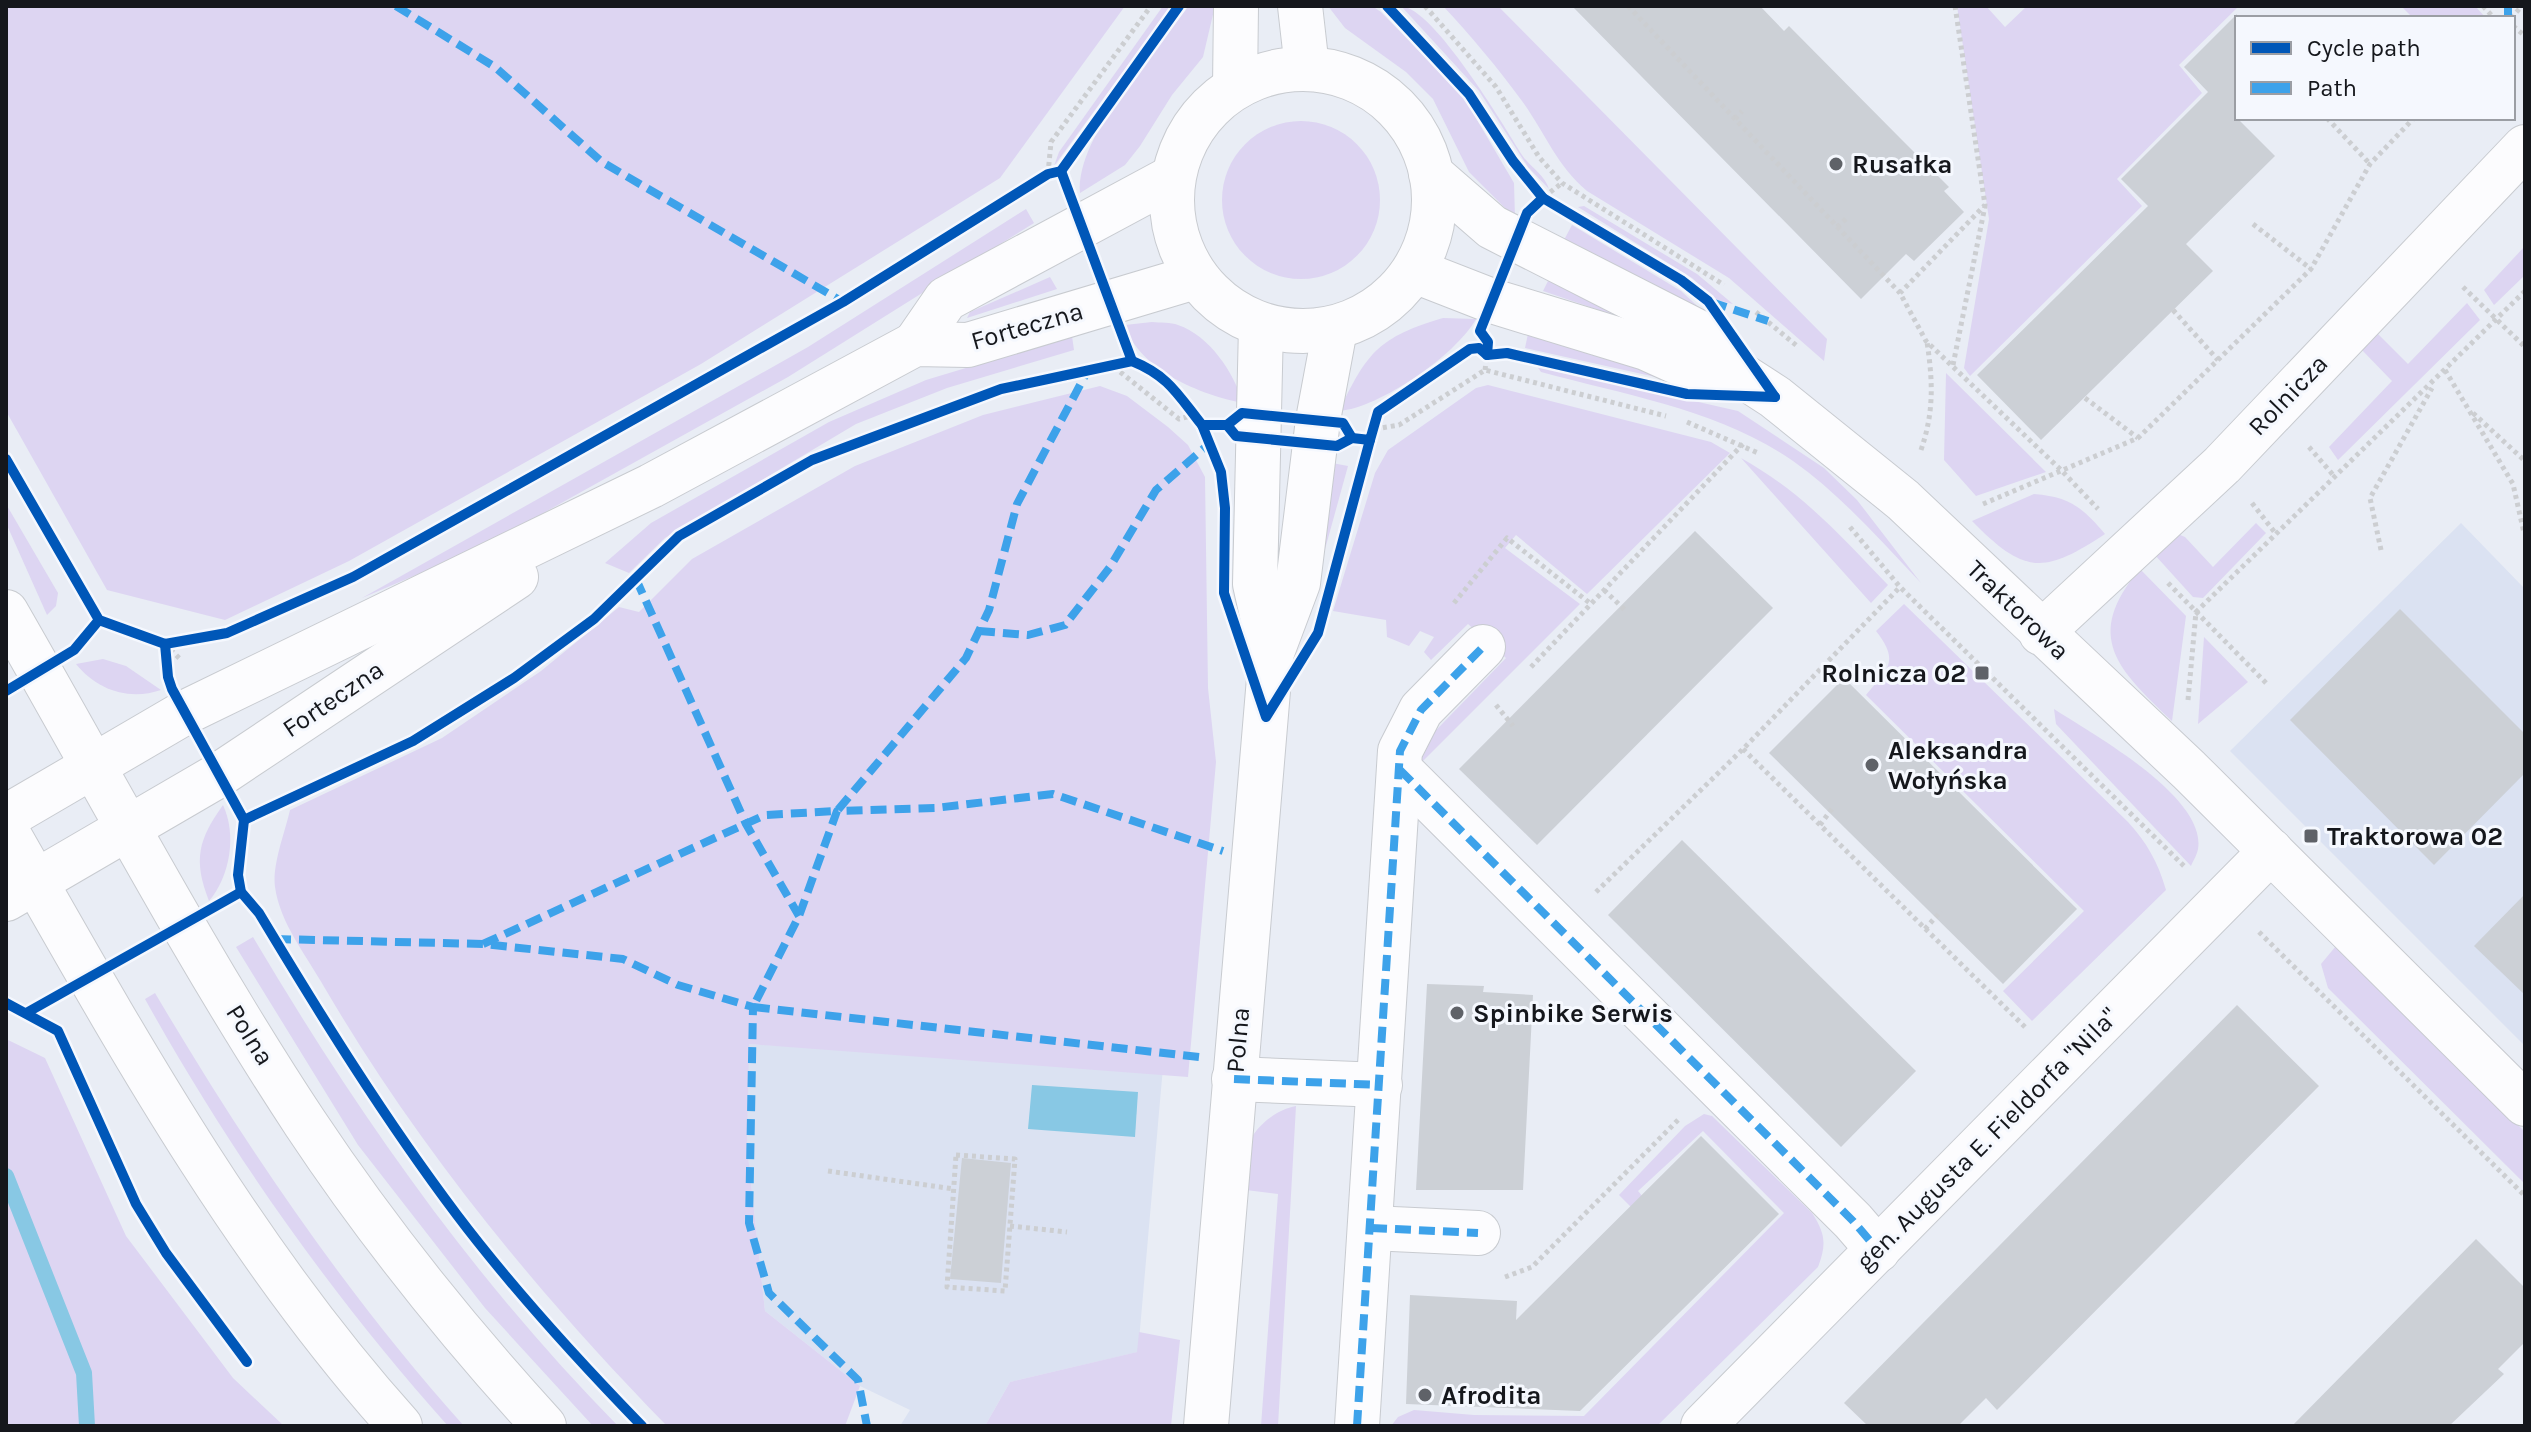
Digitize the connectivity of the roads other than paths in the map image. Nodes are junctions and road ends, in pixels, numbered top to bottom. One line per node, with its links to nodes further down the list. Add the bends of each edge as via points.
1 (1236, 6): 4 (street)
2 (1300, 6): 3 (street)
3 (1307, 68): 4 (street, via 1264,71); 6 (street, via 1347,76 1382,95 1410,124)
4 (1235, 87): 7 (street, via 1207,109 1186,137)
5 (2525, 147): 16 (street, Rolnicza, via 2222,465)
6 (1431, 174): 8 (street, via 1436,200); 13 (street, via 1492,227 1704,335)
7 (1173, 177): 9 (street, via 1170,205); 12 (street, via 946,299)
8 (1415, 271): 11 (street, via 1394,297 1367,317); 13 (street, Traktorowa, via 1688,367)
9 (1195, 277): 10 (street, via 1224,307); 12 (street, Forteczna, via 968,345)
10 (1261, 326): 11 (street); 18 (street, Polna, via 1255,584)
11 (1335, 329): 18 (street, Polna, via 1298,583)
12 (915, 344): 14 (street, Forteczna)
13 (1741, 375): 16 (street, Traktorowa, via 1903,500)
14 (651, 486): 19 (street, Forteczna, via 184,713); 22 (street, Forteczna, via 219,775)
15 (6, 612): 19 (street, Polna)
16 (2041, 633): 24 (street, Traktorowa)
17 (1483, 647): 20 (street, via 1421,710 1400,751)
18 (1271, 655): 26 (street, Polna)
19 (93, 766): 21 (street, Forteczna); 22 (street, Polna)
20 (1400, 770): 27 (street); 31 (street)
21 (6, 817)
22 (130, 828): 25 (street, Forteczna); 33 (street, Polna, via 242,1023 333,1163 430,1293)
23 (6, 830): 25 (street)
24 (2271, 851): 28 (street, Traktorowa); 31 (street, gen. Augusta E. Fieldorfa "Nila")
25 (21, 891): 32 (street, via 297,1299)
26 (1234, 1079): 27 (street); 34 (street, Polna)
27 (1380, 1085): 29 (street)
28 (2525, 1104)
29 (1371, 1228): 30 (street); 35 (street)
30 (1478, 1233)
31 (1878, 1250): 36 (street, gen. Augusta E. Fieldorfa "Nila")
32 (400, 1426)
33 (544, 1426)
34 (1206, 1426)
35 (1357, 1426)
36 (1703, 1426)

